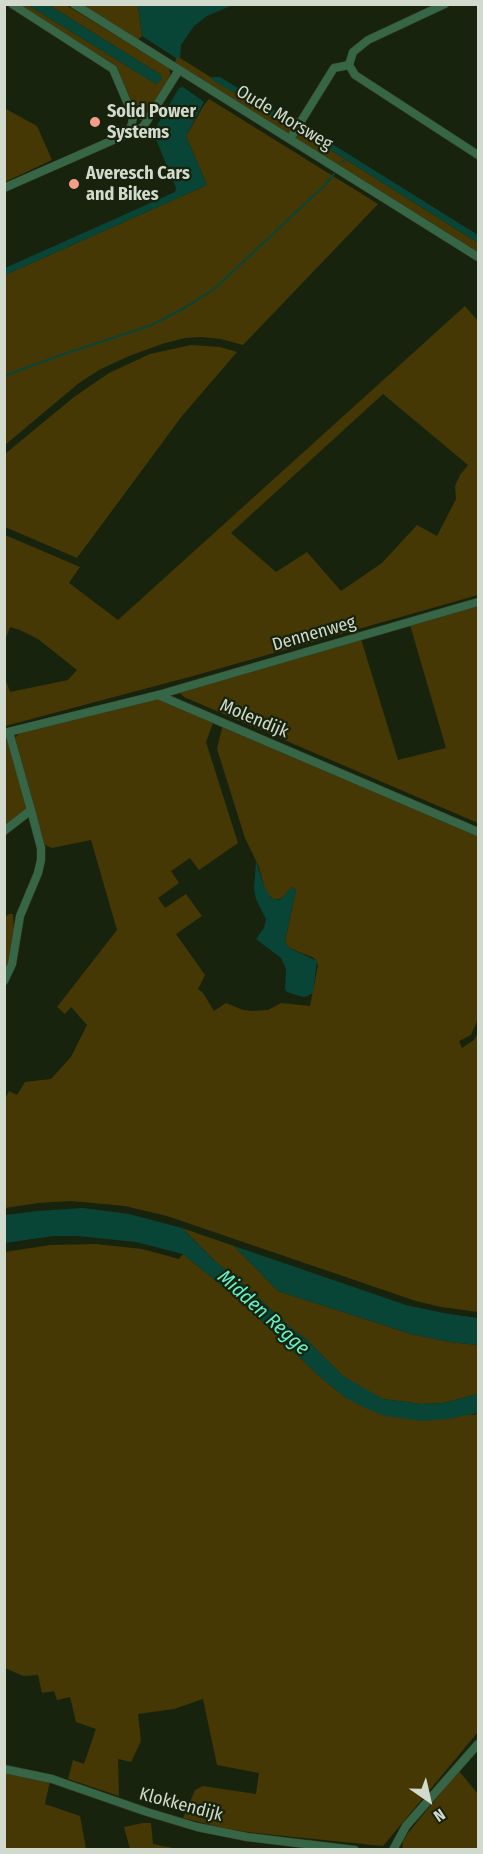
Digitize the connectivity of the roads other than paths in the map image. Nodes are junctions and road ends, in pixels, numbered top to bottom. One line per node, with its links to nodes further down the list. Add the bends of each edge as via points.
1 (12, 4): 6 (street, via 113,69 133,116)
2 (74, 4): 5 (street, Oude Morsweg)
3 (445, 4): 4 (street, via 368,40 353,52)
4 (349, 65): 7 (street, via 334,68); 8 (street, via 355,75)
5 (178, 70): 6 (street, via 143,127); 7 (street, Oude Morsweg)
6 (128, 133): 9 (street)
7 (291, 139): 10 (street, Oude Morsweg)
8 (478, 155)
9 (4, 188)
10 (478, 257)
11 (478, 602): 12 (street, Dennenweg)
12 (158, 695): 13 (street); 16 (street, Molendijk)
13 (7, 733): 14 (street)
14 (31, 810): 15 (street); 17 (street, via 41,860 20,916 12,964)
15 (4, 831)
16 (478, 832)
17 (4, 981)
18 (478, 1744): 21 (street, via 406,1826)
19 (4, 1769): 20 (street, Klokkendijk, via 52,1779 196,1827)
20 (355, 1850)
21 (393, 1850)

